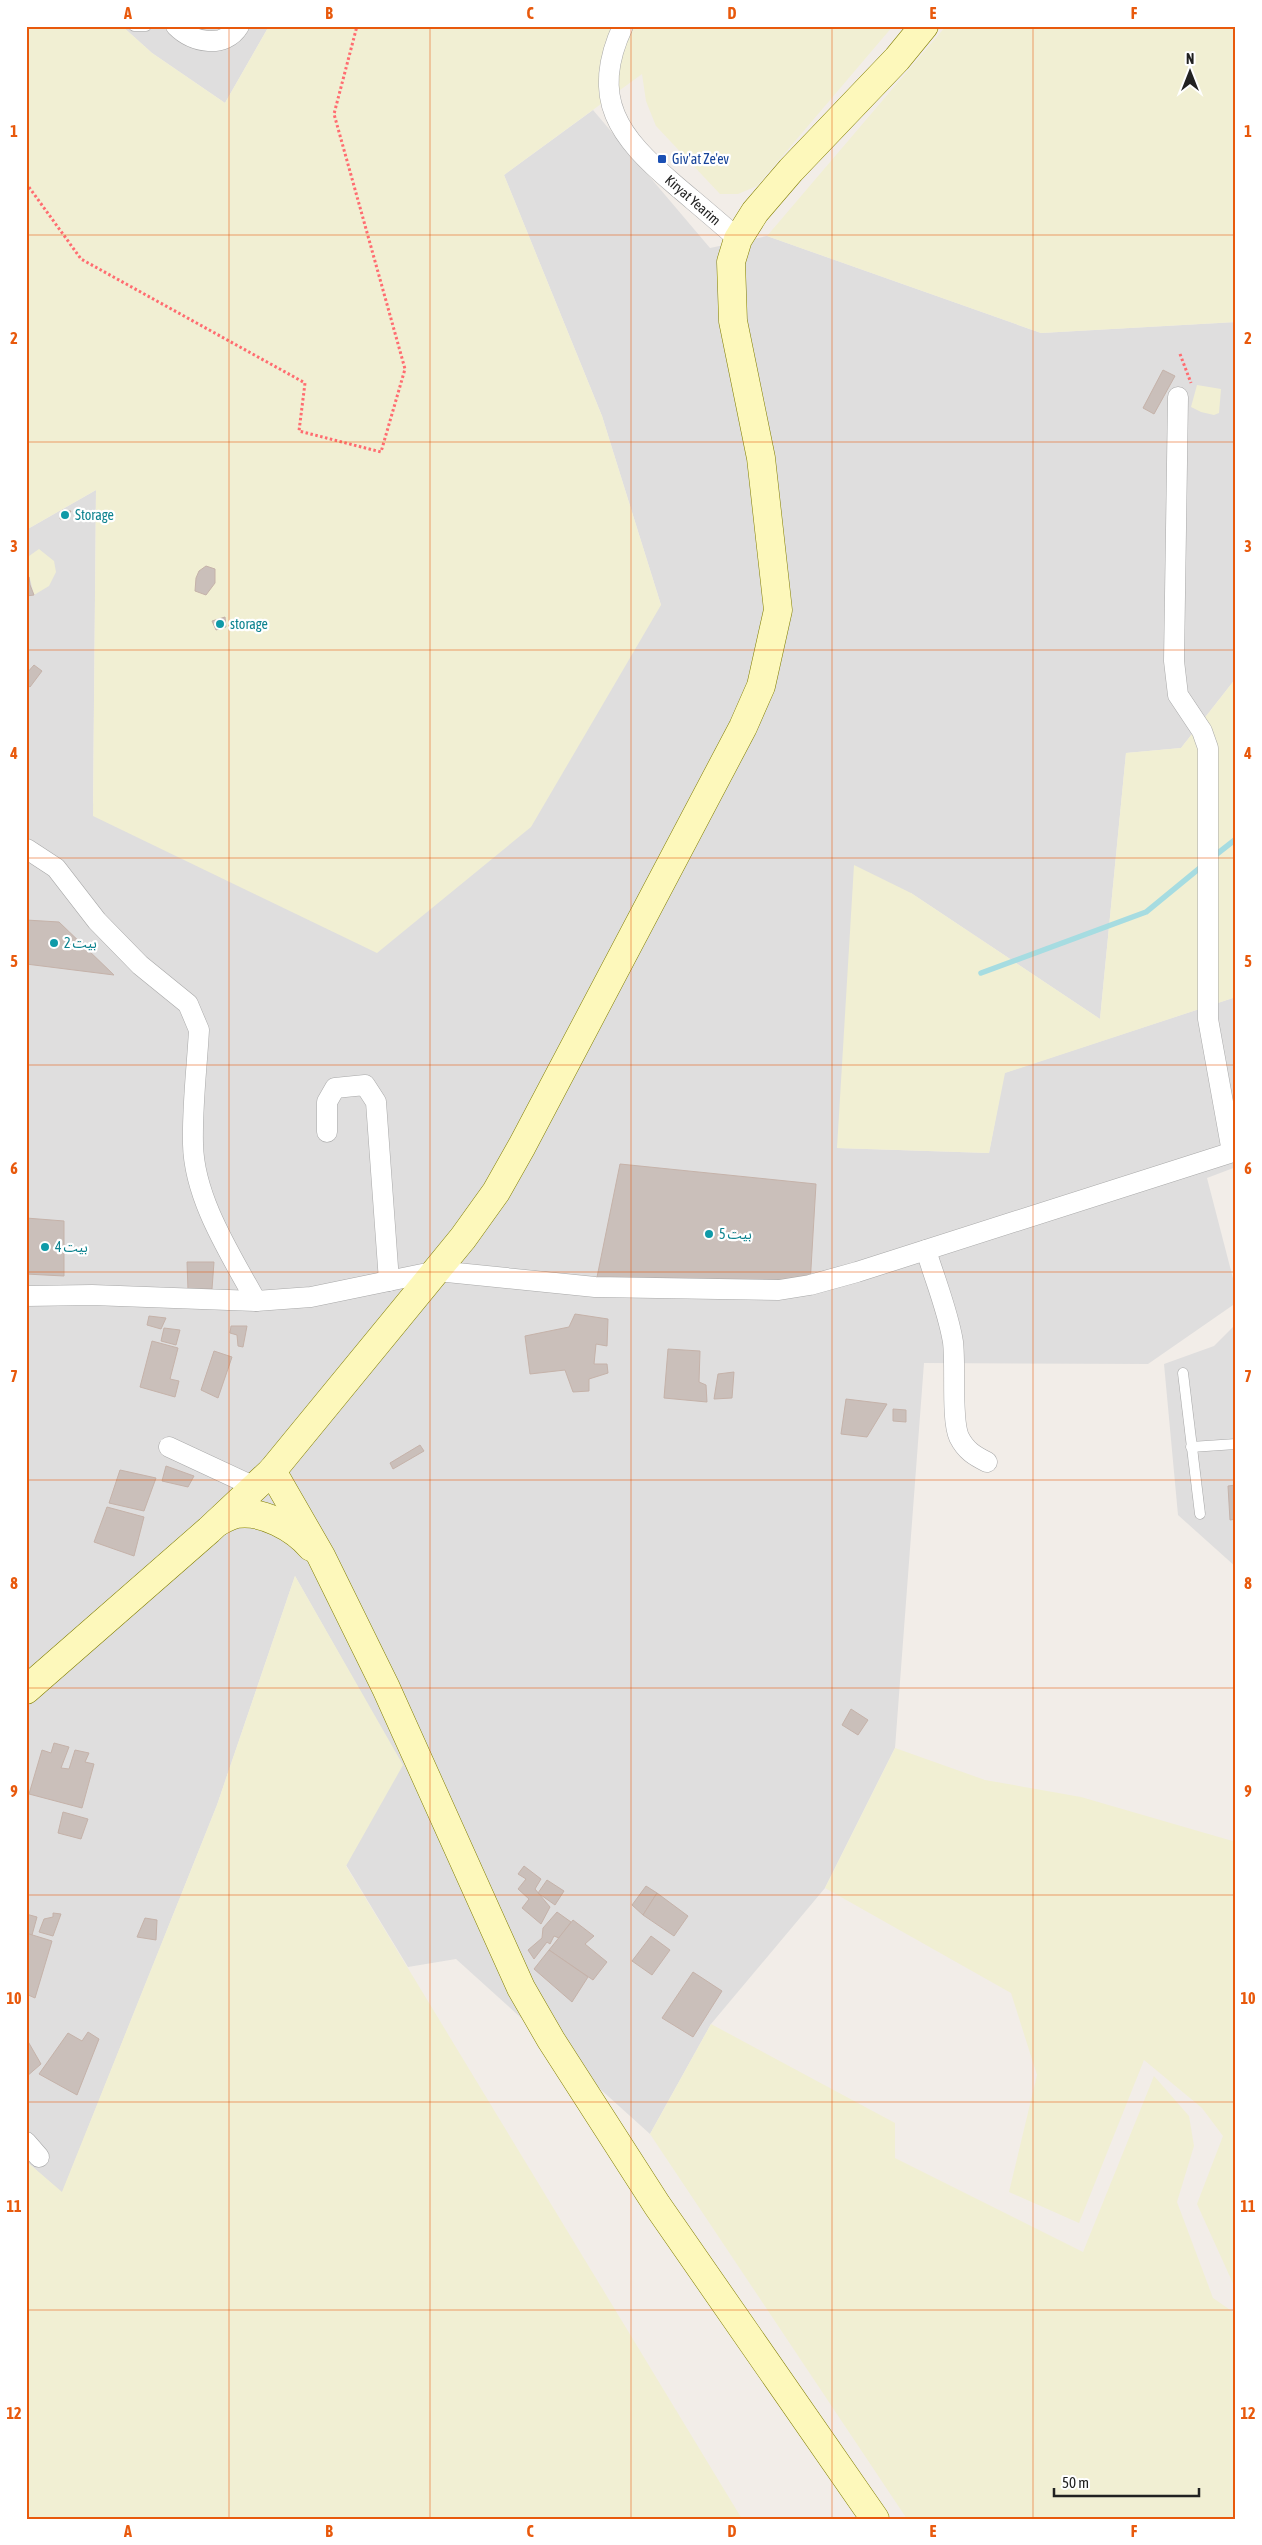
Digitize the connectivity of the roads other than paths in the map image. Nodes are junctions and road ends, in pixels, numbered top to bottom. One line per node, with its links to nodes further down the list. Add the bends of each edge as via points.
1 (134, 26): 2 (lane)
2 (146, 26)
3 (176, 26): 4 (street, via 193,38 208,42 226,38)
4 (239, 26)
5 (623, 26): 7 (street, Kiryat Yearim, via 613,50 609,81 610,97 620,127 638,151)
6 (924, 26): 7 (street, via 891,66 754,212)
7 (738, 239): 13 (street, via 731,262 733,321 761,458 778,610 761,686 743,727 522,1146 496,1192)
8 (1178, 397): 11 (street, via 1174,661 1178,695 1199,726 1208,748 1208,1019)
9 (27, 849): 16 (street, via 56,868 98,921 140,965 188,1004 195,1017 199,1030 193,1146 201,1188 216,1229)
10 (327, 1132): 14 (street, via 327,1102 335,1088 365,1085 376,1102)
11 (1234, 1152): 12 (street)
12 (926, 1250): 13 (street, via 810,1285 779,1290 595,1287); 21 (street, via 953,1341 955,1423 959,1437 970,1454)
13 (437, 1272): 14 (street); 22 (street)
14 (389, 1281): 16 (street, via 311,1297)
15 (26, 1296): 16 (street)
16 (256, 1301)
17 (1182, 1373): 20 (lane)
18 (1236, 1444): 20 (lane)
19 (169, 1447): 22 (street)
20 (1191, 1447): 23 (lane)
21 (987, 1462)
22 (263, 1479): 24 (street); 25 (street)
23 (1200, 1514)
24 (217, 1522): 25 (street, via 236,1514 256,1514 304,1538); 26 (street)
25 (324, 1561): 27 (street, via 386,1688 500,1946 526,1997 657,2205)
26 (26, 1690)
27 (875, 2519)

